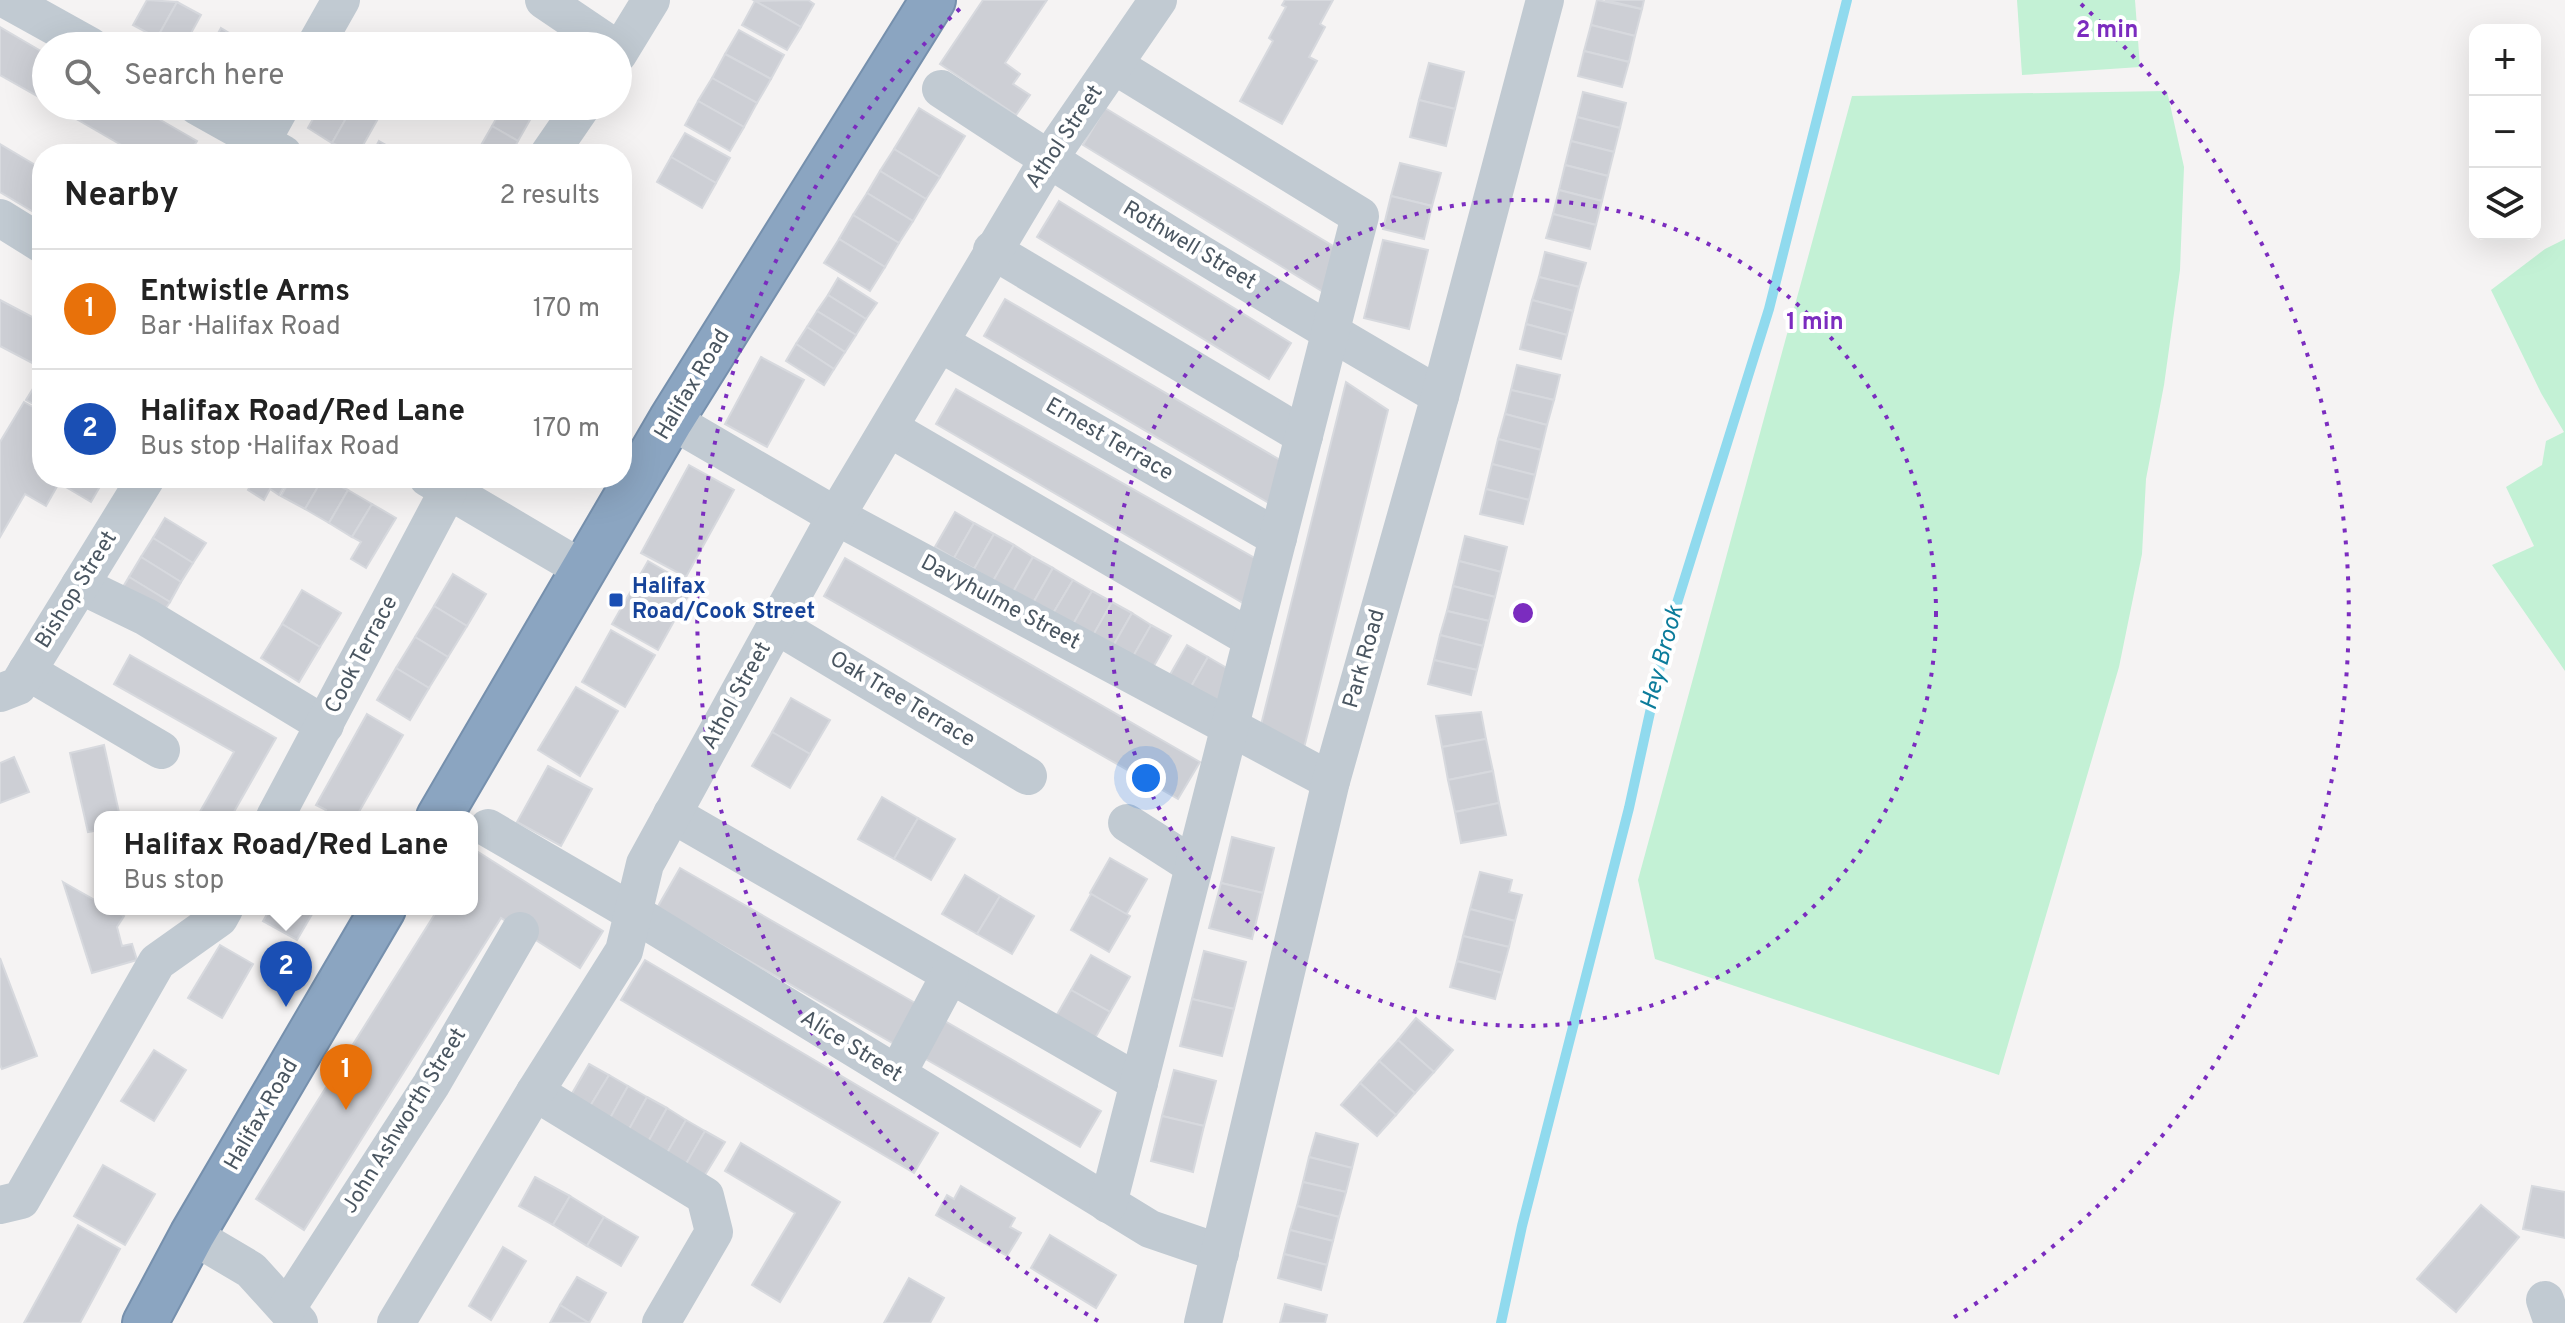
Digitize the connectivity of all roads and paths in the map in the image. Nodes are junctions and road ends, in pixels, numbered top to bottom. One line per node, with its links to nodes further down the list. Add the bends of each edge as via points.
1 (7, 0): 8 (street)
2 (341, 0): 9 (street)
3 (544, 0): 10 (street)
4 (651, 0): 11 (street)
5 (933, 0): 27 (highway, Halifax Road)
6 (1158, 0): 12 (street, Athol Street)
7 (1545, 0): 26 (street, Park Road)
8 (65, 32)
9 (323, 32)
10 (590, 32)
11 (630, 32)
12 (1114, 65): 20 (street, Athol Street); 24 (street, via 1360,216)
13 (941, 89): 20 (street, Rothwell Street)
14 (222, 120): 17 (street)
15 (278, 120): 18 (street)
16 (572, 120): 19 (street)
17 (265, 144)
18 (273, 144)
19 (556, 144)
20 (1048, 160): 23 (street, Athol Street); 24 (street, Rothwell Street)
21 (0, 218): 22 (street)
22 (32, 238)
23 (992, 250): 25 (street, Athol Street); 29 (street)
24 (1330, 332): 26 (street, Rothwell Street); 29 (street)
25 (940, 343): 28 (street, Athol Street); 36 (street, Ernest Terrace)
26 (1440, 396): 46 (street, Park Road)
27 (671, 420): 30 (highway, Halifax Road); 35 (street, Davyhulme Street)
28 (889, 428): 35 (street, Athol Street); 40 (street)
29 (1304, 436): 36 (street)
30 (632, 487)
31 (140, 488): 38 (street, Bishop Street)
32 (437, 488): 42 (street, Cook Terrace)
33 (443, 488): 37 (street)
34 (632, 488): 37 (highway, Halifax Road)
35 (836, 516): 39 (street, Athol Street); 43 (street, Davyhulme Street)
36 (1278, 538): 40 (street)
37 (584, 570): 48 (highway, Halifax Road)
38 (80, 585): 41 (street, Bishop Street); 42 (street, via 146,617)
39 (776, 625): 45 (street, Oak Tree Terrace); 49 (street, Athol Street)
40 (1252, 639): 43 (street)
41 (14, 682): 44 (street)
42 (325, 725): 47 (street, Cook Terrace)
43 (1230, 726): 46 (street, Davyhulme Street); 52 (street)
44 (161, 750)
45 (1028, 776)
46 (1331, 781): 64 (street, Park Road)
47 (278, 811)
48 (443, 811)
49 (672, 814): 53 (street, Athol Street, via 645,864); 57 (street)
50 (1127, 823): 52 (street)
51 (488, 828): 53 (street, Alice Street)
52 (1194, 866): 59 (street)
53 (632, 912): 58 (street, Alice Street); 60 (street, Athol Street, via 624,951)
54 (221, 915): 62 (street, via 157,962 21,1200)
55 (379, 915): 63 (highway, Halifax Road)
56 (520, 931): 65 (street, John Ashworth Street)
57 (950, 975): 58 (street); 59 (street)
58 (897, 1074): 61 (street, Alice Street)
59 (1139, 1083): 61 (street)
60 (535, 1092): 67 (street, Athol Street); 68 (street, via 705,1196 714,1232)
61 (1108, 1204): 64 (street, Alice Street, via 1150,1229)
62 (0, 1205)
63 (192, 1235): 65 (street, via 251,1270); 66 (highway, Halifax Road)
64 (1220, 1253): 69 (street, Park Road)
65 (293, 1316)
66 (145, 1323)
67 (396, 1323)
68 (661, 1323)
69 (1203, 1323)

